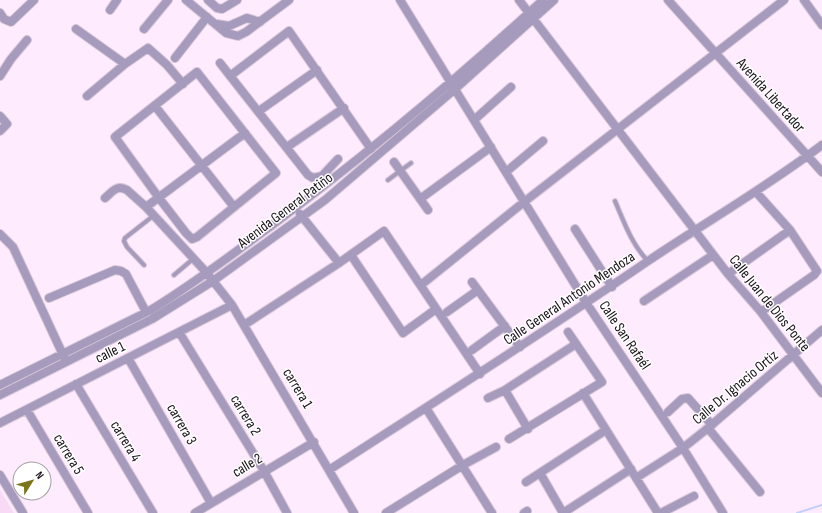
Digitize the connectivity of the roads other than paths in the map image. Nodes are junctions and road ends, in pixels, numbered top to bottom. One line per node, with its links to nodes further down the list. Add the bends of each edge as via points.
1 (34, 0): 16 (street, via 11,22 4,19)
2 (117, 0): 15 (street)
3 (168, 0): 23 (street)
4 (186, 0): 18 (street)
5 (208, 0): 6 (street, via 222,9)
6 (237, 0)
7 (289, 0): 19 (street)
8 (400, 0): 32 (street, Calle San Rafaél)
9 (519, 0): 17 (street)
10 (543, 0): 17 (street, Avenida General Patiño)
11 (554, 0): 17 (street, Avenida General Patiño)
12 (668, 0): 25 (street, Avenida Libertador)
13 (784, 0): 25 (street)
14 (804, 0): 21 (street)
15 (110, 10)
16 (0, 13)
17 (531, 16): 32 (street, Avenida General Patiño); 35 (street, Avenida General Patiño); 42 (street, Calle Juan de Dios Ponte)
18 (207, 17): 20 (street); 26 (street)
19 (260, 22): 20 (street, via 247,18 229,26); 20 (street, via 238,36 226,33)
20 (216, 24)
21 (822, 25)
22 (76, 29): 28 (street)
23 (144, 29)
24 (27, 40): 30 (street)
25 (716, 54): 42 (street); 50 (street, Avenida Libertador)
26 (175, 58)
27 (220, 63): 31 (street)
28 (125, 64): 33 (street, via 148,48 167,65); 36 (street)
29 (316, 70): 31 (street, via 289,31); 38 (street); 39 (street)
30 (0, 76)
31 (230, 76): 39 (street)
32 (450, 81): 35 (street, Calle San Rafaél); 48 (street, Avenida General Patiño)
33 (182, 84): 37 (street); 44 (street, via 197,72)
34 (511, 87): 41 (street)
35 (455, 89): 41 (street, Calle San Rafaél); 70 (street, Avenida General Patiño)
36 (87, 96)
37 (155, 106): 54 (street); 61 (street, via 115,137)
38 (344, 108): 47 (street); 48 (street)
39 (259, 111): 47 (street)
40 (0, 116): 43 (street, via 7,124)
41 (474, 120): 49 (street, Calle San Rafaél)
42 (619, 130): 64 (street); 73 (street, Calle Juan de Dios Ponte)
43 (0, 131)
44 (245, 133): 54 (street); 66 (street, via 276,173)
45 (543, 141): 56 (street)
46 (822, 145): 50 (street, Calle General Antonio Mendoza)
47 (287, 147): 51 (street, via 313,178 322,176)
48 (371, 148): 67 (street, Avenida General Patiño)
49 (491, 148): 56 (street, Calle San Rafaél); 62 (street)
50 (808, 156): 57 (street, Avenida Libertador); 59 (street, Calle General Antonio Mendoza)
51 (338, 159)
52 (394, 162): 55 (street)
53 (411, 163): 55 (lane)
54 (203, 165): 61 (street); 66 (street)
55 (400, 171): 58 (lane); 62 (street)
56 (506, 172): 64 (street, Calle San Rafaél)
57 (822, 172)
58 (388, 180)
59 (756, 192): 72 (street); 73 (street, Calle General Antonio Mendoza)
60 (105, 198): 65 (street, carrera 1, via 116,188 123,188)
61 (159, 198): 65 (street); 66 (street, via 192,239)
62 (420, 199): 68 (street)
63 (616, 201): 78 (lane, via 630,233)
64 (524, 202): 86 (street); 91 (street, Calle San Rafaél)
65 (146, 207): 69 (street, carrera 1)
66 (234, 207)
67 (295, 208): 70 (street); 81 (street, Avenida General Patiño)
68 (428, 210)
69 (153, 216): 77 (street, carrera 1); 80 (lane, via 124,241)
70 (303, 217): 79 (street); 84 (street, Avenida General Patiño)
71 (575, 229): 87 (street)
72 (790, 230): 82 (street); 96 (street, via 815,265 817,272)
73 (695, 231): 76 (street, Calle Juan de Dios Ponte); 78 (street, Calle General Antonio Mendoza)
74 (0, 234): 105 (street, via 13,247)
75 (351, 255): 79 (street); 86 (street, via 384,231); 93 (street, via 403,333)
76 (713, 255): 82 (street, Calle Juan de Dios Ponte); 90 (street)
77 (193, 259): 81 (street, carrera 1); 83 (lane)
78 (649, 261): 87 (street, Calle General Antonio Mendoza)
79 (339, 263): 97 (street)
80 (144, 265)
81 (206, 272): 84 (street, carrera 1); 94 (street, Avenida General Patiño)
82 (728, 274): 96 (street, Calle Juan de Dios Ponte)
83 (174, 275)
84 (213, 281): 92 (street, carrera 1); 108 (street, Avenida General Patiño, via 152,319)
85 (472, 282): 88 (street)
86 (421, 285): 93 (street)
87 (612, 287): 91 (street, Calle General Antonio Mendoza)
88 (478, 290): 95 (street); 98 (street)
89 (49, 298): 94 (street, via 115,270 126,274)
90 (644, 301)
91 (587, 304): 103 (street, Calle General Antonio Mendoza); 127 (street, Calle San Rafaél)
92 (232, 305): 97 (street, carrera 1); 100 (street, calle 1)
93 (436, 309): 109 (street)
94 (146, 312): 105 (street, Avenida General Patiño)
95 (447, 312)
96 (761, 312): 106 (street, Calle Juan de Dios Ponte)
97 (244, 325): 125 (street, carrera 1)
98 (505, 326): 103 (street); 104 (street)
99 (822, 330): 106 (street, Calle Dr. Ignacio Ortiz)
100 (179, 332): 107 (street, calle 1); 131 (street, carrera 2)
101 (568, 332): 102 (street)
102 (576, 344): 112 (street); 113 (street, via 602,382)
103 (520, 347): 109 (street, Calle General Antonio Mendoza)
104 (472, 350)
105 (62, 353): 108 (street); 111 (street, Avenida General Patiño)
106 (794, 355): 114 (street, Calle Juan de Dios Ponte); 121 (street, Calle Dr. Ignacio Ortiz)
107 (128, 358): 110 (street, calle 1); 138 (street, carrera 3)
108 (66, 361): 115 (street, Avenida General Patiño)
109 (480, 374): 117 (street, Calle General Antonio Mendoza)
110 (76, 384): 118 (street, calle 1); 141 (street, carrera 4)
111 (0, 385)
112 (505, 390): 116 (street); 122 (street)
113 (583, 393): 122 (street); 123 (street)
114 (822, 393)
115 (0, 395)
116 (488, 398)
117 (426, 408): 128 (street); 130 (street, Calle General Antonio Mendoza)
118 (27, 410): 120 (street, calle 1); 140 (street, carrera 5)
119 (668, 412): 121 (street, via 682,399 688,398)
120 (0, 423)
121 (710, 427): 127 (street, Calle Dr. Ignacio Ortiz); 136 (street)
122 (528, 429): 124 (street)
123 (606, 430): 129 (street); 132 (street)
124 (509, 439)
125 (314, 442): 130 (street, carrera 1); 131 (street, calle 2)
126 (496, 447): 128 (street)
127 (684, 448): 134 (street, Calle Dr. Ignacio Ortiz); 149 (street, Calle San Rafaél)
128 (463, 465): 145 (street); 146 (street)
129 (631, 469): 134 (street); 147 (street)
130 (329, 470): 144 (street, carrera 1)
131 (264, 471): 138 (street, calle 2); 143 (street, carrera 2)
132 (540, 473): 135 (street); 147 (street)
133 (0, 475): 139 (street)
134 (636, 478): 148 (street)
135 (526, 482)
136 (760, 492)
137 (694, 496): 148 (street)
138 (211, 503): 142 (street, calle 2)
139 (23, 513)
140 (88, 513)
141 (153, 513)
142 (195, 513)
143 (286, 513)
144 (354, 513)
145 (386, 513)
146 (492, 513)
147 (563, 513)
148 (660, 513)
149 (723, 513)

